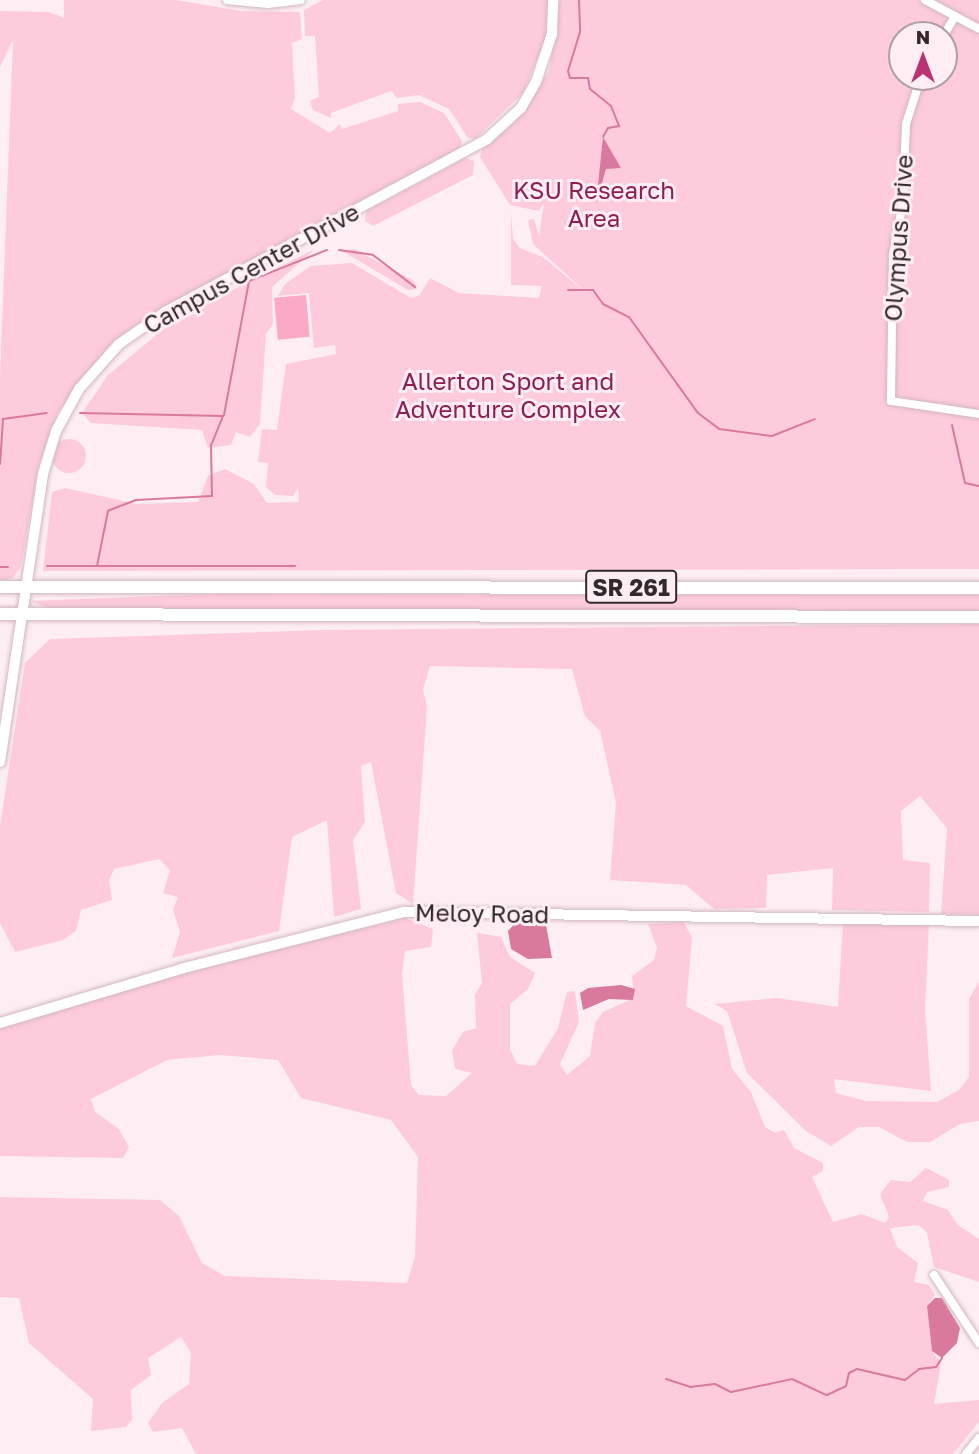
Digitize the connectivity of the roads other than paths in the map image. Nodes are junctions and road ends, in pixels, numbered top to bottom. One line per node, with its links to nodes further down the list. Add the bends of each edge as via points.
1 (227, 0): 2 (street)
2 (301, 0)
3 (553, 0): 11 (street, Campus Center Drive, via 552,34 536,82 521,108 487,139 165,312 94,370 69,405 49,451)
4 (925, 0): 5 (street)
5 (955, 16): 6 (street); 7 (street)
6 (952, 21)
7 (979, 29)
8 (917, 91): 9 (street, Olympus Drive, via 906,124 903,202 892,263 891,401)
9 (979, 414)
10 (0, 587): 11 (main road, SR 261)
11 (25, 587): 12 (main road, SR 261); 14 (street, Campus Center Drive)
12 (979, 587)
13 (0, 614): 14 (main road, SR 261)
14 (21, 614): 15 (main road, SR 261); 16 (street, Campus Center Drive)
15 (979, 617)
16 (0, 762)
17 (979, 921): 18 (street, Meloy Road, via 404,912 188,967)
18 (0, 1023)
19 (934, 1276): 20 (street)
20 (979, 1343)
21 (979, 1438): 22 (street)
22 (965, 1454)

